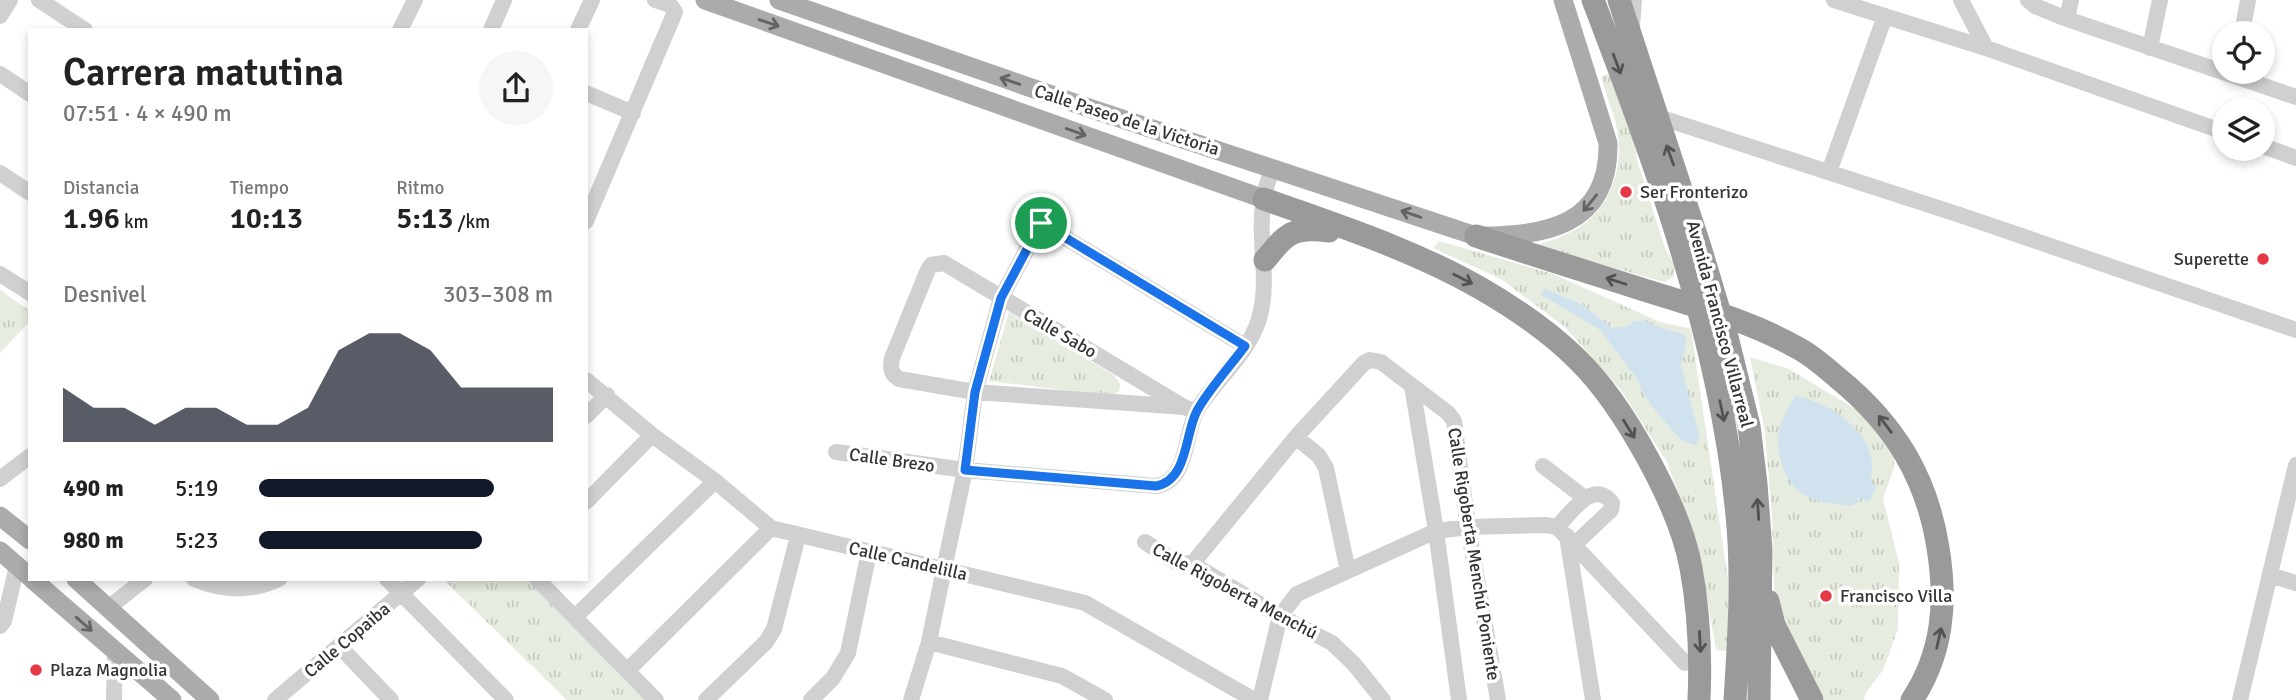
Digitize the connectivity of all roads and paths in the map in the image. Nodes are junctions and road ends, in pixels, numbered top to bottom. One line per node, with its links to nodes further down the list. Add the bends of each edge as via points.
1 (10, 0): 19 (street)
2 (39, 0): 23 (street)
3 (415, 0): 24 (street)
4 (504, 0): 25 (street)
5 (592, 0): 26 (street)
6 (655, 0): 36 (street, via 675,12)
7 (705, 0): 45 (main road, Calle Paseo de la Victoria, one-way to 45)
8 (779, 0): 41 (main road, Calle Paseo de la Victoria, one-way to 8)
9 (1563, 0): 48 (main road, one-way to 48, via 1608,143 1604,179 1585,211 1565,223 1534,233)
10 (1593, 0): 127 (highway, Avenida Francisco Villarreal, one-way to 127, via 1672,222 1707,344 1726,433 1740,569)
11 (1619, 0): 27 (highway, Avenida Francisco Villarreal)
12 (1633, 0): 27 (street)
13 (1834, 0): 20 (street)
14 (1961, 0): 28 (street)
15 (2028, 0): 21 (street)
16 (2071, 0): 21 (street)
17 (2160, 0): 29 (street)
18 (2248, 0): 22 (street)
19 (0, 16)
20 (1885, 16): 28 (street); 42 (street)
21 (2067, 19): 29 (street)
22 (2244, 21)
23 (82, 28)
24 (401, 28)
25 (492, 28)
26 (579, 28)
27 (1631, 39): 37 (highway, Avenida Francisco Villarreal)
28 (1986, 48): 38 (street)
29 (2150, 48): 30 (street)
30 (2212, 67)
31 (0, 74): 33 (street)
32 (2260, 84): 35 (street)
33 (28, 93)
34 (588, 94): 36 (street)
35 (2296, 97)
36 (633, 113): 46 (street)
37 (1656, 116): 42 (street); 82 (highway, Avenida Francisco Villarreal, one-way to 37, via 1749,426 1738,376)
38 (2212, 128)
39 (2275, 150): 40 (street)
40 (2296, 158)
41 (1272, 167): 45 (street); 48 (main road, Calle Paseo de la Victoria, one-way to 41)
42 (1829, 172): 53 (street)
43 (0, 173): 44 (street)
44 (28, 191)
45 (1264, 199): 47 (highway); 49 (street)
46 (588, 216)
47 (1361, 234): 49 (highway, via 1300,229 1281,240); 126 (highway, one-way to 126, via 1480,288 1578,359 1611,399 1661,484 1691,565 1701,664)
48 (1476, 236): 130 (highway, one-way to 48, via 1933,662 1942,624 1941,567 1925,492 1883,419 1798,348 1757,329)
49 (1265, 260): 54 (street, via 1261,313)
50 (0, 274): 51 (street)
51 (28, 292)
52 (1001, 298): 54 (street, via 1041,223); 55 (street, Calle Sabo); 58 (street); 58 (street, Calle Sabo, via 944,263 931,265 892,358 890,368 900,379)
53 (2296, 330)
54 (1245, 346): 61 (street)
55 (1128, 372): 60 (street, via 1129,384); 61 (street, Calle Sabo)
56 (588, 381): 59 (street, Calle Candelilla)
57 (1412, 386): 64 (street, Calle Rigoberta Menchú Poniente, via 1381,362 1370,360); 75 (street, Calle Rigoberta Menchú Poniente, via 1454,421); 77 (street, Calle Rigoberta Menchú Poniente)
58 (975, 392): 60 (street); 69 (street)
59 (607, 395): 62 (street); 63 (street, Calle Candelilla)
60 (1120, 403): 61 (street)
61 (1190, 409): 69 (street, Calle Brezo, via 1177,472 1166,485)
62 (588, 414)
63 (652, 435): 71 (street, Calle Candelilla); 73 (street)
64 (1296, 437): 85 (street, Calle Rigoberta Menchú Poniente); 87 (street, via 1326,468)
65 (836, 452): 69 (street, Calle Brezo)
66 (28, 458): 70 (street)
67 (2296, 465): 89 (street)
68 (1543, 466): 72 (street)
69 (965, 470): 86 (street)
70 (0, 479)
71 (715, 481): 76 (street, Calle Candelilla); 102 (street)
72 (1585, 498): 79 (street); 79 (street, via 1604,494 1612,506)
73 (588, 500)
74 (0, 516): 80 (main road)
75 (1468, 527): 77 (street); 79 (street, via 1545,525); 124 (street, Calle Rigoberta Menchú Poniente)
76 (771, 528): 78 (street, Calle Candelilla); 108 (street)
77 (1436, 531): 87 (street); 123 (street, Calle Rigoberta Menchú Poniente)
78 (798, 536): 84 (street, Calle Candelilla); 116 (street, via 774,629)
79 (1566, 536): 107 (street); 125 (street)
80 (28, 538)
81 (1145, 542): 85 (street, Calle Rigoberta Menchú, via 1176,562)
82 (1760, 550): 128 (highway, Avenida Francisco Villarreal); 129 (highway, via 1770,614)
83 (0, 551): 88 (main road)
84 (869, 552): 86 (street, Calle Candelilla); 117 (street, via 848,653 833,678)
85 (1192, 564): 101 (street, Calle Rigoberta Menchú)
86 (944, 569): 104 (street); 120 (street, Calle Candelilla, via 1085,603)
87 (1348, 571): 101 (street, via 1297,594)
88 (26, 574): 103 (street)
89 (2270, 575): 98 (street); 131 (street)
90 (34, 581): 106 (main road, one-way to 106)
91 (78, 581): 100 (main road)
92 (142, 581): 100 (street)
93 (200, 581): 94 (street, via 238,589)
94 (274, 581)
95 (389, 581): 99 (street)
96 (416, 581): 99 (street, Calle Copaiba)
97 (539, 581): 102 (street)
98 (2296, 583)
99 (401, 594): 105 (street, Calle Copaiba); 114 (street)
100 (108, 608): 111 (main road)
101 (1280, 616): 121 (street); 122 (street, Calle Rigoberta Menchú, via 1332,643)
102 (575, 617): 108 (street)
103 (0, 625)
104 (929, 642): 118 (street); 119 (street, via 1062,676)
105 (339, 646): 112 (street, Calle Copaiba); 113 (street)
106 (115, 651): 109 (street); 110 (main road)
107 (1685, 663)
108 (628, 670): 115 (street)
109 (114, 700)
110 (172, 700)
111 (210, 700)
112 (275, 700)
113 (391, 700)
114 (506, 700)
115 (656, 700)
116 (706, 700)
117 (811, 700)
118 (911, 700)
119 (1105, 700)
120 (1254, 700)
121 (1260, 700)
122 (1383, 700)
123 (1459, 700)
124 (1498, 700)
125 (1593, 700)
126 (1699, 700)
127 (1735, 700)
128 (1759, 700)
129 (1812, 700)
130 (1912, 700)
131 (2240, 700)

